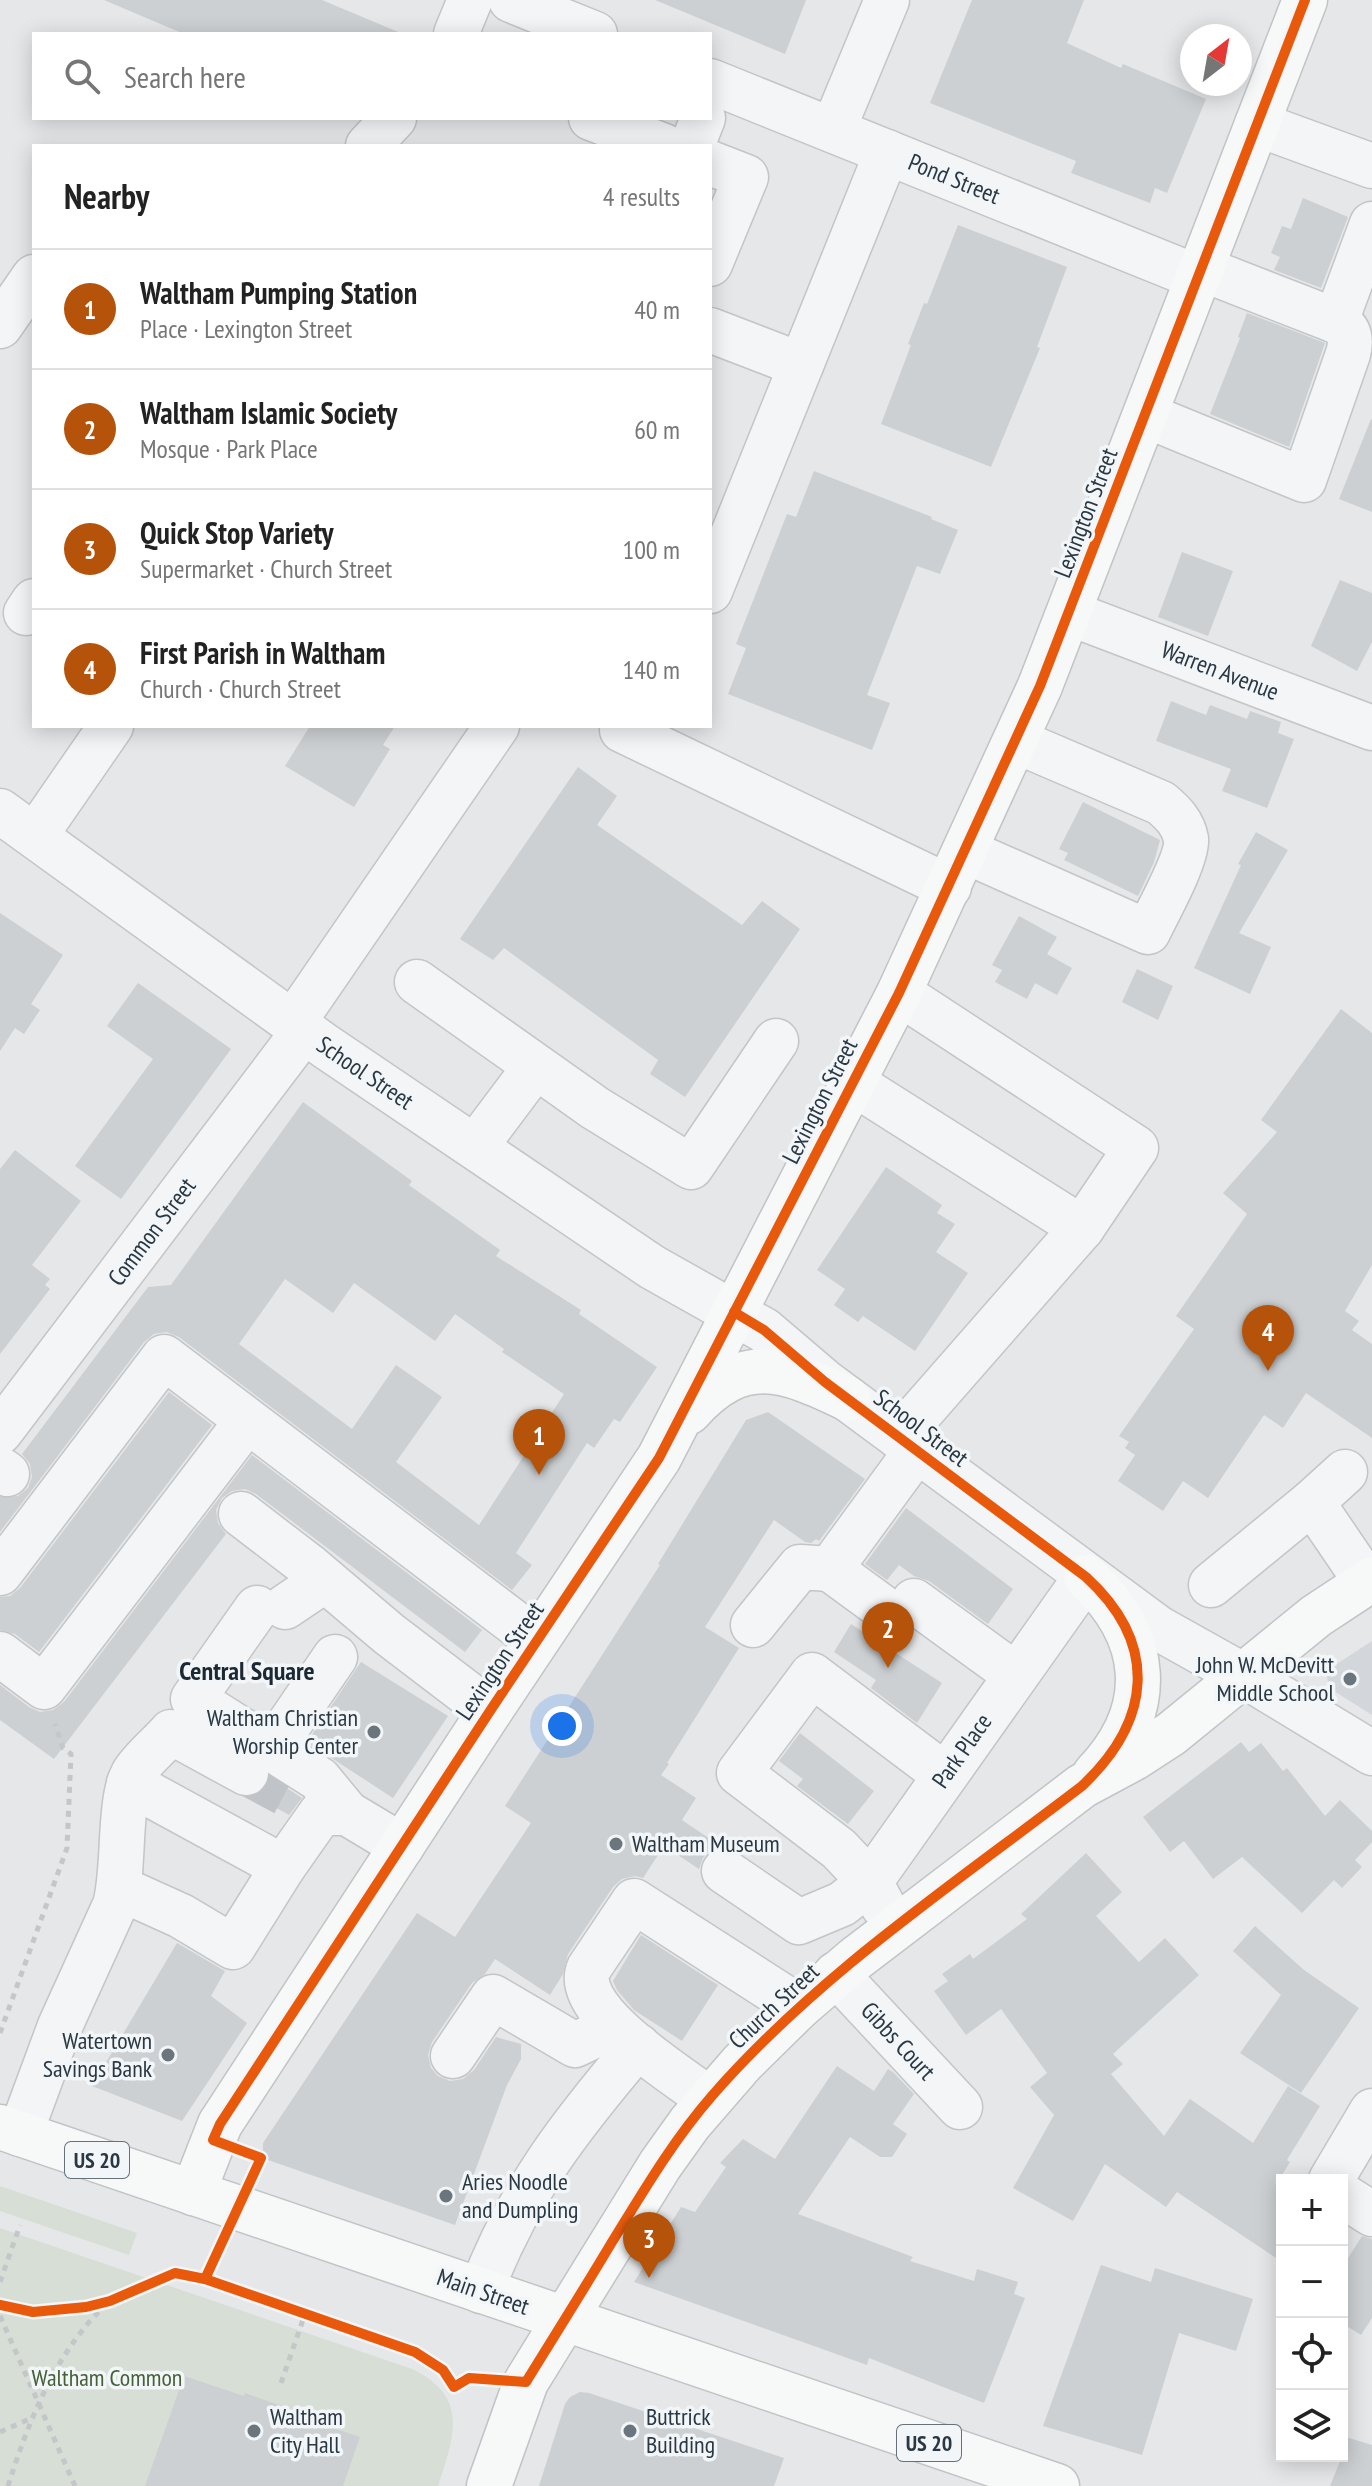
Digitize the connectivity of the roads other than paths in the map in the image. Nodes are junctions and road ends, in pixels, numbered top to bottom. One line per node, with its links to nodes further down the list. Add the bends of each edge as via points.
1 (470, 0): 5 (street)
2 (511, 0): 6 (street)
3 (887, 0): 12 (street)
4 (1305, 0): 11 (main road, Lexington Street)
5 (457, 32)
6 (590, 32)
7 (712, 97): 12 (street, Pond Street)
8 (392, 120): 13 (street)
9 (596, 120): 14 (street)
10 (701, 120): 15 (street)
11 (1257, 124): 18 (street); 21 (main road, Lexington Street)
12 (833, 130): 16 (street, Pond Street)
13 (370, 144)
14 (653, 144)
15 (693, 144)
16 (887, 152): 21 (street, Pond Street); 26 (street)
17 (712, 164): 20 (street, via 746,177)
18 (1372, 166)
19 (1372, 224): 23 (street)
20 (712, 259)
21 (1199, 272): 23 (street, Pond Street); 27 (main road, Lexington Street)
22 (32, 280): 24 (street)
23 (1336, 321): 27 (street, via 1349,333 1350,347 1304,480)
24 (0, 326)
25 (712, 331): 26 (street)
26 (801, 365): 28 (street)
27 (1145, 415): 29 (main road, Lexington Street)
28 (712, 586)
29 (1069, 613): 32 (street, Warren Avenue); 34 (main road, Lexington Street)
30 (110, 728): 36 (street)
31 (496, 728): 40 (street, Common Street)
32 (1372, 728)
33 (622, 730): 37 (street)
34 (1016, 741): 37 (main road, Lexington Street); 37 (street, via 1161,803 1181,824 1183,858 1148,932)
35 (0, 811): 36 (street, School Street)
36 (35, 836): 40 (street, School Street)
37 (957, 869): 39 (main road, Lexington Street)
38 (417, 982): 42 (street)
39 (899, 993): 43 (main road, Lexington Street); 45 (street, via 1136,1148)
40 (298, 1027): 44 (street, School Street); 51 (street, Common Street)
41 (776, 1041): 42 (street, via 691,1167)
42 (535, 1067): 44 (street)
43 (853, 1083): 45 (street); 46 (main road, Lexington Street)
44 (475, 1147): 46 (street, School Street, via 652,1267)
45 (1082, 1228): 50 (street)
46 (734, 1312): 47 (street, School Street); 49 (main road, Lexington Street)
47 (848, 1399): 49 (main road, via 793,1376 750,1371 717,1386); 50 (street, School Street)
48 (247, 1421): 56 (street, via 164,1357); 62 (street); 63 (street, via 44,1687)
49 (674, 1432): 62 (main road, Lexington Street)
50 (908, 1443): 55 (street); 57 (street, School Street)
51 (2, 1458)
52 (1345, 1472): 53 (street)
53 (1312, 1502): 59 (street); 60 (street)
54 (241, 1514): 58 (street)
55 (830, 1569): 61 (street, via 800,1567); 65 (street)
56 (0, 1573)
57 (1086, 1577): 65 (street, Park Place); 66 (street, School Street, via 1158,1628); 72 (main road, via 1126,1626 1138,1672 1136,1704 1125,1731 1109,1758)
58 (325, 1580): 67 (street); 69 (street, via 271,1607 193,1699)
59 (1370, 1581): 66 (main road, Church Street, via 1316,1616)
60 (1211, 1585)
61 (753, 1625)
62 (537, 1640): 67 (main road, Lexington Street)
63 (0, 1654)
64 (335, 1657): 69 (street)
65 (1016, 1675): 70 (street, Park Place)
66 (1244, 1676): 68 (street, School Street); 72 (main road, Church Street, via 1171,1734)
67 (490, 1711): 74 (main road, Lexington Street)
68 (1372, 1753)
69 (259, 1761): 71 (street, via 171,1732); 73 (street, via 319,1779)
70 (945, 1775): 77 (street, Park Place); 77 (street, via 812,1675 739,1773 839,1849)
71 (129, 1783): 75 (street); 78 (street)
72 (1082, 1786): 79 (main road, Church Street)
73 (324, 1810): 74 (street); 75 (street)
74 (402, 1846): 89 (main road, Lexington Street, via 220,2124)
75 (283, 1867): 78 (street, via 233,1947)
76 (724, 1871): 77 (street, Park Place, via 799,1922 842,1904)
77 (870, 1882): 79 (street)
78 (119, 1888): 87 (street, via 110,1919)
79 (896, 1928): 80 (main road, Church Street)
80 (836, 1974): 81 (main road, Church Street); 85 (street, Gibbs Court)
81 (799, 2007): 82 (street, via 634,1901 586,1975 590,1995); 84 (main road, Church Street)
82 (626, 2036): 83 (street, via 575,2045 493,1997); 84 (street); 92 (street, via 510,2221)
83 (453, 2056)
84 (709, 2099): 93 (main road, Church Street, via 648,2184)
85 (960, 2107)
86 (1372, 2111): 88 (street)
87 (10, 2131): 89 (main road, Main Street / US 20)
88 (1335, 2174)
89 (193, 2193): 92 (main road, Main Street / US 20)
90 (1348, 2199): 91 (street)
91 (1372, 2214)
92 (481, 2291): 93 (main road, Main Street / US 20)
93 (564, 2319): 94 (main road, Church Street, via 521,2391); 95 (main road, Main Street / US 20)
94 (489, 2486)
95 (1057, 2486)

